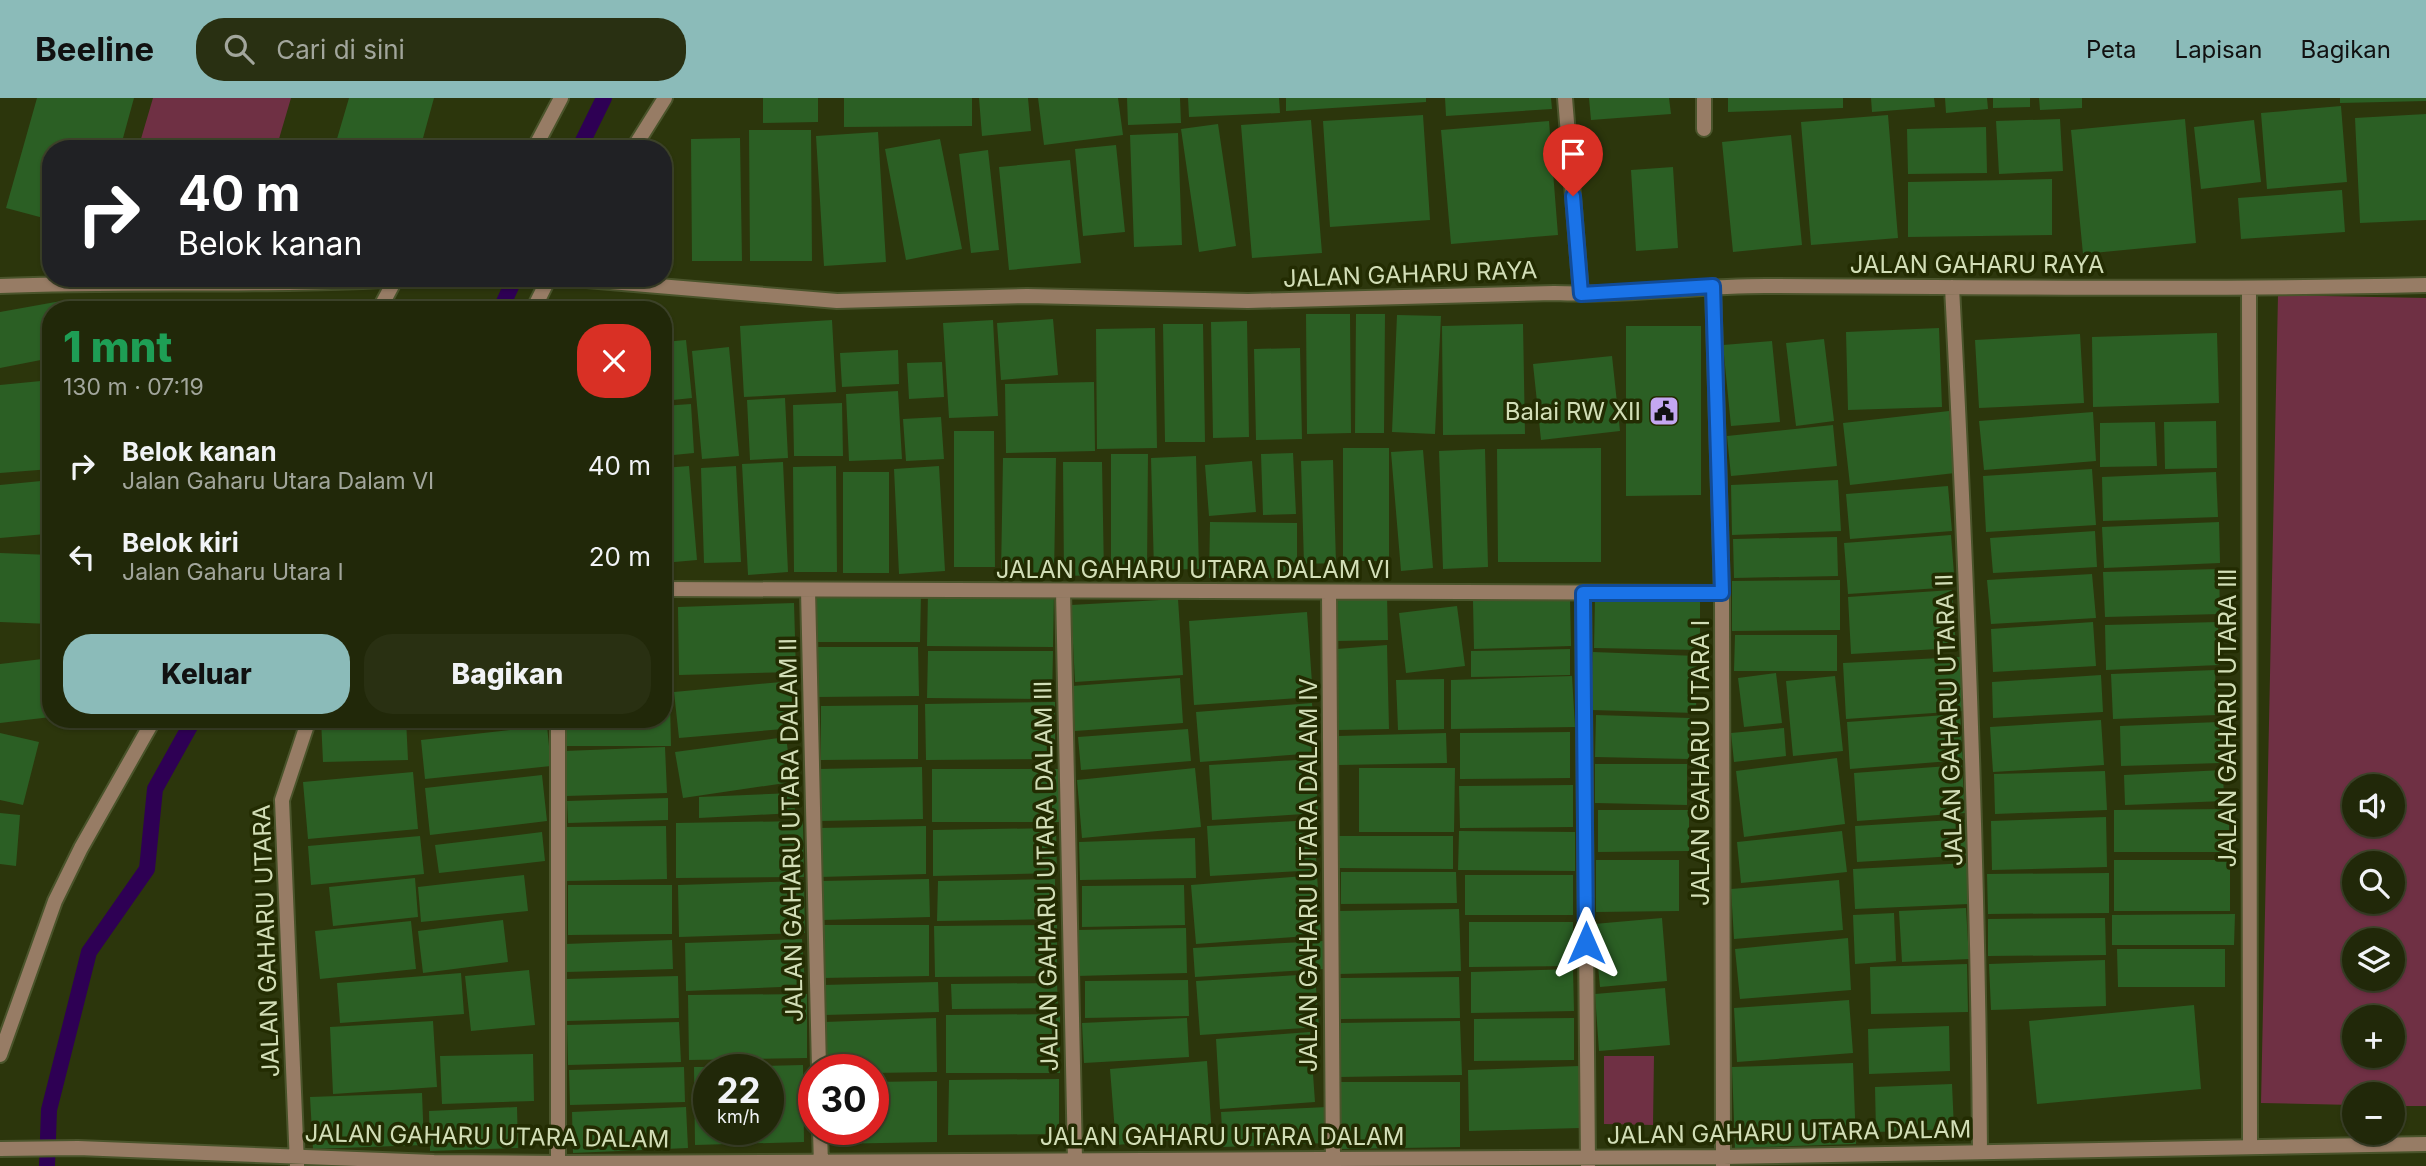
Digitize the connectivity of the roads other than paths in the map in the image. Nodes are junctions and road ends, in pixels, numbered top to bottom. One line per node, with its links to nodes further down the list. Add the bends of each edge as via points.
1 (561, 98): 6 (street)
2 (666, 98): 7 (street)
3 (1565, 98): 15 (street)
4 (1704, 98): 5 (street)
5 (1704, 129)
6 (539, 140)
7 (639, 140)
8 (42, 285): 10 (street)
9 (2426, 285): 14 (street, JALAN GAHARU RAYA)
10 (0, 286)
11 (1713, 286): 13 (street, JALAN GAHARU RAYA); 15 (street, JALAN GAHARU RAYA); 21 (street, JALAN GAHARU UTARA I)
12 (670, 287): 15 (street, JALAN GAHARU RAYA, via 837,301 1027,296 1248,301)
13 (1952, 287): 14 (street, JALAN GAHARU RAYA); 31 (street, JALAN GAHARU UTARA II, via 1966,542 1979,944)
14 (2249, 289): 29 (street, JALAN GAHARU UTARA III)
15 (1581, 294)
16 (672, 589): 17 (street, JALAN GAHARU UTARA DALAM VI)
17 (808, 590): 18 (street, JALAN GAHARU UTARA DALAM VI); 25 (street, JALAN GAHARU UTARA DALAM II)
18 (1063, 591): 19 (street, JALAN GAHARU UTARA DALAM VI); 32 (street, JALAN GAHARU UTARA DALAM III)
19 (1329, 592): 20 (street, JALAN GAHARU UTARA DALAM VI); 35 (street, JALAN GAHARU UTARA DALAM IV)
20 (1583, 593): 21 (street, JALAN GAHARU UTARA DALAM VI); 36 (street)
21 (1722, 593): 34 (street, JALAN GAHARU UTARA I)
22 (149, 728): 26 (street, via 55,901)
23 (306, 728): 33 (street, JALAN GAHARU UTARA, via 282,800)
24 (558, 728): 38 (street)
25 (819, 1054)
26 (0, 1055)
27 (2426, 1144): 29 (street, JALAN GAHARU UTARA DALAM)
28 (820, 1145): 37 (street)
29 (2250, 1147): 31 (street, JALAN GAHARU UTARA DALAM)
30 (0, 1149): 33 (street, JALAN GAHARU UTARA DALAM)
31 (1980, 1152): 34 (street, JALAN GAHARU UTARA DALAM)
32 (1075, 1160): 35 (street, JALAN GAHARU UTARA DALAM); 37 (street, JALAN GAHARU UTARA DALAM)
33 (297, 1161): 38 (street, JALAN GAHARU UTARA DALAM)
34 (1723, 1161): 36 (street, JALAN GAHARU UTARA DALAM)
35 (1333, 1162): 36 (street, JALAN GAHARU UTARA DALAM)
36 (1588, 1162)
37 (821, 1163): 38 (street, JALAN GAHARU UTARA DALAM)
38 (558, 1164)

